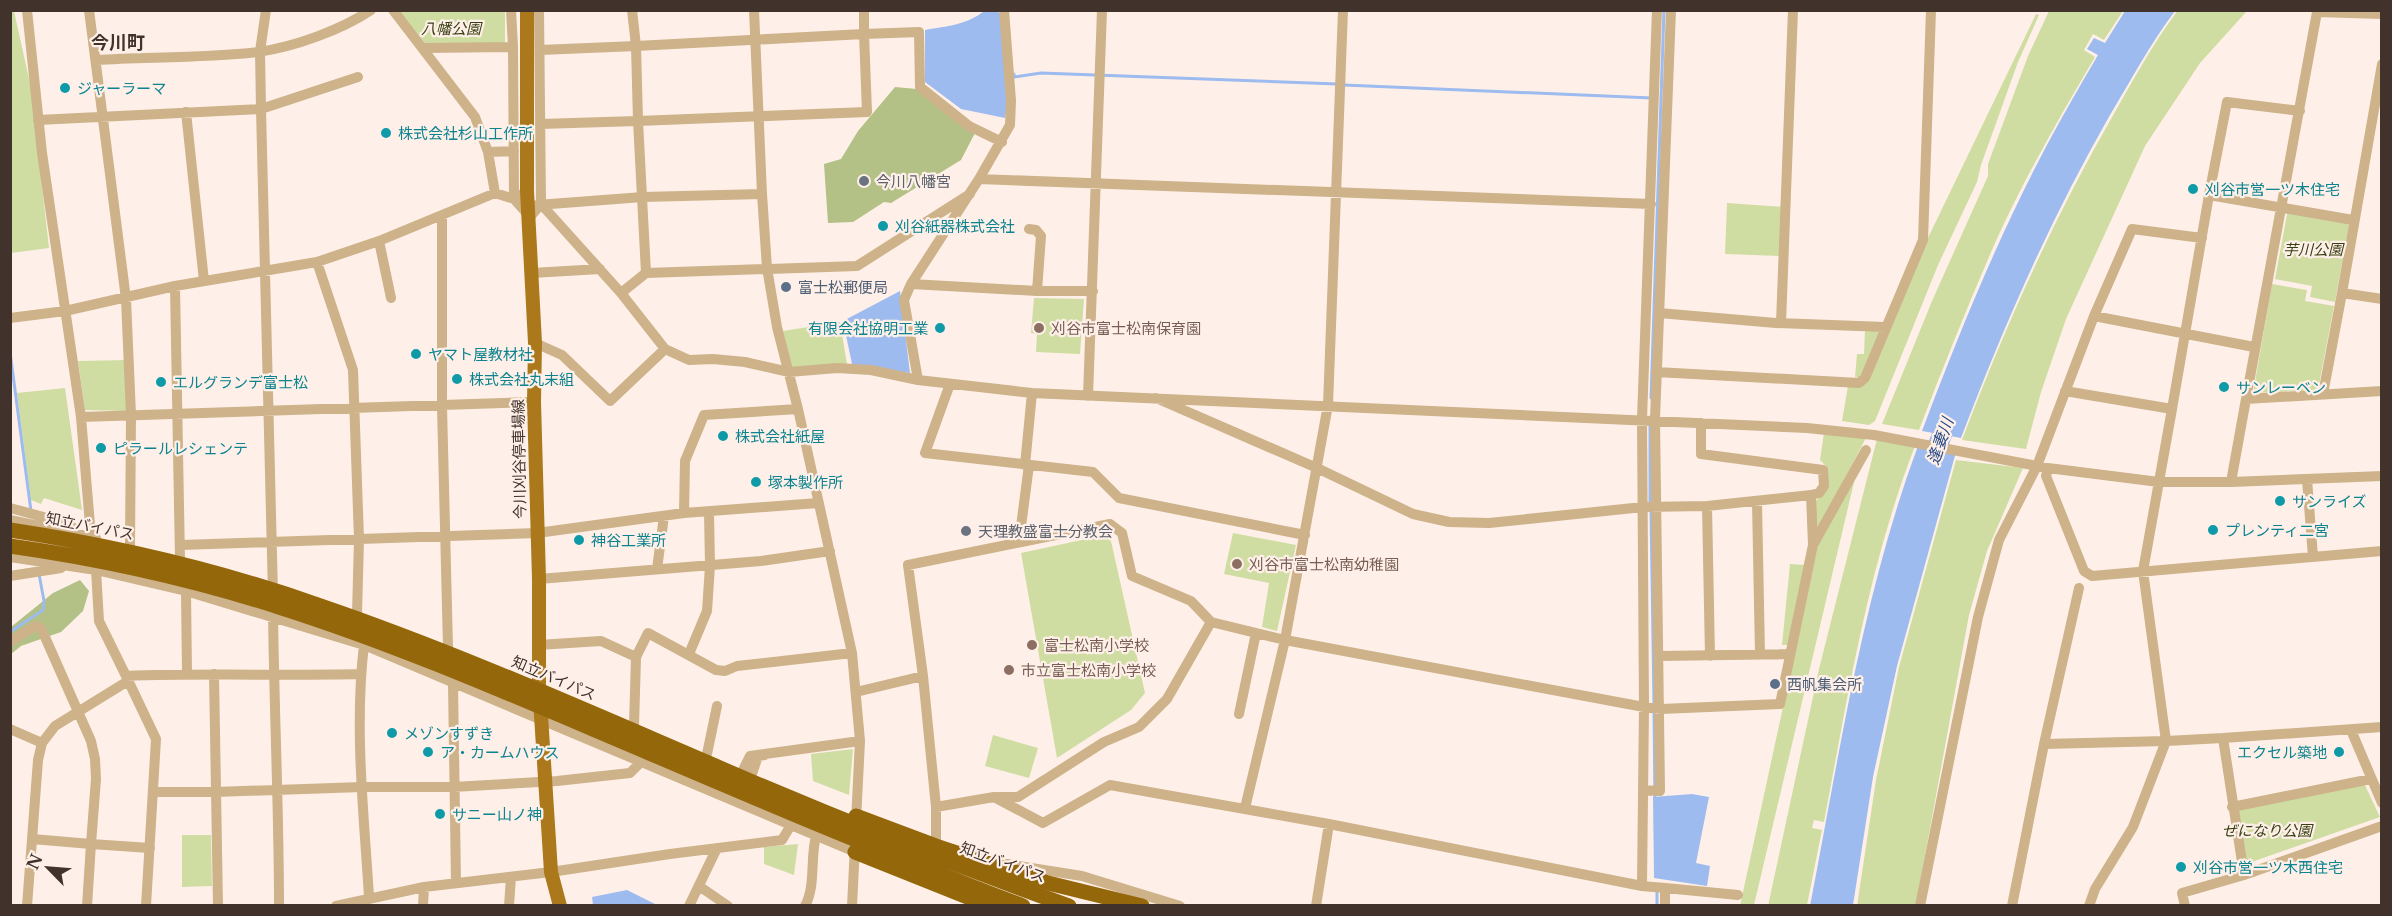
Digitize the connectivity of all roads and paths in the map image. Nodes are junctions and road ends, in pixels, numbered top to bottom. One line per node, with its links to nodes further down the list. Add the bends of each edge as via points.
1 (27, 10): 36 (street)
2 (89, 10): 27 (street)
3 (266, 10): 26 (street)
4 (371, 10): 26 (street, via 350,24)
5 (393, 10): 24 (street)
6 (510, 10): 22 (street)
7 (527, 10): 44 (main road, 今川刈谷停車場線)
8 (539, 10): 25 (street)
9 (632, 10): 23 (street)
10 (754, 10): 21 (street)
11 (864, 10): 20 (street)
12 (1004, 10): 39 (street, via 1011,101 1010,125)
13 (1102, 10): 43 (street)
14 (1343, 10): 45 (street)
15 (1658, 10): 52 (street)
16 (1671, 10): 77 (street)
17 (1793, 10): 80 (street)
18 (1931, 10): 81 (street, via 1923,240)
19 (2382, 14): 32 (street, via 2317,12)
20 (864, 34): 21 (street); 35 (street, via 867,112); 39 (street, via 919,32 920,87 969,126)
21 (755, 40): 23 (street); 35 (street)
22 (513, 46): 24 (street); 40 (street)
23 (636, 46): 25 (street); 37 (street)
24 (424, 48): 41 (street, via 475,117)
25 (540, 50): 38 (street)
26 (260, 51): 27 (street); 31 (street)
27 (96, 60): 34 (street)
28 (2382, 64): 30 (street)
29 (358, 77): 31 (street)
30 (2380, 90): 56 (street)
31 (261, 109): 33 (street); 63 (street)
32 (2300, 111): 49 (street, via 2227,102); 53 (street)
33 (186, 112): 34 (street); 66 (street)
34 (104, 116): 36 (street); 73 (street)
35 (760, 117): 37 (street); 47 (street)
36 (38, 120): 76 (street)
37 (638, 121): 38 (street); 50 (street)
38 (540, 124): 54 (street)
39 (1002, 142): 42 (street)
40 (514, 150): 41 (street); 51 (street)
41 (488, 152): 46 (street)
42 (980, 179): 43 (street); 48 (street)
43 (1094, 184): 45 (street); 70 (street)
44 (527, 191): 51 (street); 54 (main road, 今川刈谷停車場線)
45 (1336, 192): 52 (street); 98 (street)
46 (495, 193): 51 (street); 55 (street)
47 (762, 194): 50 (street); 61 (street)
48 (970, 194): 61 (street, via 857,266); 67 (street)
49 (2209, 195): 53 (street); 58 (street)
50 (643, 197): 54 (street); 65 (street)
51 (514, 199): 54 (street)
52 (1651, 204): 107 (street)
53 (2282, 207): 56 (street); 84 (street)
54 (533, 209): 62 (street); 64 (main road, 今川刈谷停車場線)
55 (442, 215): 59 (street); 99 (street)
56 (2353, 220): 72 (street)
57 (1029, 229): 69 (street, via 1041,236)
58 (2202, 238): 78 (street, via 2132,229); 82 (street)
59 (379, 241): 60 (street); 74 (street)
60 (317, 262): 63 (street); 101 (street, via 353,370)
61 (767, 268): 65 (street); 86 (street)
62 (600, 269): 64 (street); 71 (street)
63 (265, 272): 66 (street); 103 (street)
64 (532, 273): 83 (main road, 今川刈谷停車場線)
65 (646, 273): 71 (street)
66 (204, 281): 68 (street)
67 (911, 284): 69 (street); 88 (street, via 904,300)
68 (175, 286): 73 (street); 105 (street)
69 (1037, 291): 70 (street)
70 (1093, 291): 94 (street)
71 (621, 293): 85 (street)
72 (2342, 293): 75 (street); 93 (street)
73 (126, 298): 76 (street); 104 (street)
74 (391, 298)
75 (2382, 299)
76 (65, 311): 79 (street); 106 (street)
77 (1659, 313): 80 (street); 87 (street)
78 (2094, 316): 82 (street); 90 (street)
79 (10, 318)
80 (1781, 324): 81 (street)
81 (1885, 327): 87 (street, via 1865,378 1859,383)
82 (2185, 335): 84 (street); 102 (street)
83 (535, 343): 85 (street, via 562,355 610,401); 97 (main road, 今川刈谷停車場線)
84 (2254, 347): 96 (street)
85 (665, 349): 86 (street, via 689,360 746,362)
86 (789, 372): 88 (street, via 871,370); 100 (street)
87 (1656, 372): 108 (street)
88 (918, 380): 89 (street)
89 (950, 384): 92 (street); 111 (street, via 925,453)
90 (2065, 391): 102 (street); 112 (street)
91 (2382, 391): 93 (street)
92 (1032, 393): 94 (street); 111 (street)
93 (2323, 394): 96 (street)
94 (1088, 396): 95 (street)
95 (1156, 398): 98 (street); 113 (street)
96 (2246, 399): 117 (street)
97 (534, 402): 99 (street); 130 (main road, 今川刈谷停車場線)
98 (1328, 405): 107 (street); 113 (street)
99 (442, 406): 101 (street); 133 (street)
100 (798, 408): 120 (street); 126 (street, via 704,415 685,461)
101 (355, 409): 103 (street); 134 (street)
102 (2172, 409): 116 (street)
103 (268, 411): 105 (street); 135 (street)
104 (131, 415): 105 (street); 106 (street); 140 (street)
105 (178, 415): 137 (street)
106 (81, 417): 132 (street)
107 (1642, 419): 108 (street); 123 (street)
108 (1655, 419): 109 (street); 121 (street)
109 (1701, 423): 112 (street, via 1765,424 1874,435); 118 (street, via 1701,454 1823,470 1824,486)
110 (1866, 450): 138 (street)
111 (1027, 465): 131 (street, via 1093,472 1119,498); 136 (street)
112 (2042, 467): 116 (street); 150 (street, via 2084,571 2092,576); 256 (street, via 1999,540 1978,617)
113 (1317, 468): 123 (street, via 1413,514 1449,522 1489,523); 131 (street)
114 (2382, 476): 115 (street)
115 (2307, 479): 117 (street); 144 (street)
116 (2158, 482): 117 (street); 150 (street)
117 (2231, 482)
118 (1811, 495): 119 (street); 138 (street)
119 (1757, 502): 122 (street); 167 (street)
120 (819, 503): 125 (street); 141 (street)
121 (1656, 506): 122 (street); 123 (street); 169 (street)
122 (1707, 506): 170 (street)
123 (1643, 507): 182 (street)
124 (10, 508): 132 (street, via 62,522)
125 (709, 512): 126 (street); 146 (street)
126 (684, 513): 127 (street)
127 (664, 516): 130 (street); 148 (street)
128 (10, 520): 132 (street)
129 (10, 530): 251 (highway, 知立バイパス, bridge, via 167,560 317,604 428,645 898,843)
130 (537, 532): 133 (street); 152 (main road, 今川刈谷停車場線)
131 (1305, 535): 160 (street)
132 (91, 537): 140 (street)
133 (446, 537): 134 (street); 164 (street)
134 (359, 539): 135 (street); 156 (street)
135 (272, 540): 137 (street); 153 (street)
136 (1019, 542): 158 (street, via 1110,524 1122,533 1132,576 1191,601); 176 (street, via 908,565)
137 (181, 545): 145 (street)
138 (1813, 545): 168 (street)
139 (10, 546): 250 (highway, 知立バイパス, bridge, via 141,569 321,621 466,676 819,826)
140 (130, 547): 145 (street)
141 (830, 551): 146 (street); 165 (street)
142 (2382, 551): 144 (street)
143 (10, 556): 147 (street)
144 (2313, 557): 150 (street)
145 (180, 560): 153 (street)
146 (710, 566): 148 (street); 166 (street, via 706,611)
147 (70, 567): 149 (street); 151 (street)
148 (657, 569): 152 (street)
149 (96, 570): 155 (street); 177 (street, via 99,621)
150 (2143, 571): 193 (street)
151 (10, 576)
152 (539, 579): 163 (main road, 今川刈谷停車場線)
153 (273, 586): 156 (street); 157 (street)
154 (2079, 588): 195 (street)
155 (186, 591): 157 (street); 172 (street)
156 (357, 614): 164 (street)
157 (273, 617): 162 (street); 175 (street)
158 (1211, 622): 159 (street); 207 (street, via 1167,699 1139,727 1104,742 1018,797)
159 (1256, 633): 160 (street); 185 (street)
160 (1286, 640): 182 (street); 211 (street)
161 (10, 642): 184 (street, via 34,626 41,628)
162 (364, 645): 174 (street); 178 (street)
163 (538, 645): 171 (street, via 601,641); 179 (main road, 今川刈谷停車場線)
164 (448, 648): 179 (street)
165 (852, 653): 166 (street, via 737,666 725,671); 180 (street)
166 (689, 654): 171 (street, via 648,633)
167 (1760, 654): 168 (street); 170 (street)
168 (1790, 654): 183 (street, via 1780,704)
169 (1659, 656): 170 (street); 183 (street)
170 (1710, 656)
171 (636, 657): 187 (street)
172 (187, 674): 173 (street); 177 (street)
173 (214, 674): 175 (street); 206 (street)
174 (361, 674): 175 (street); 201 (street)
175 (273, 676): 203 (street)
176 (923, 676): 180 (street); 209 (street)
177 (127, 679): 184 (street); 205 (street, via 156,739)
178 (453, 683): 186 (street); 202 (street)
179 (538, 684): 186 (main road, 今川刈谷停車場線); 187 (street)
180 (856, 692): 192 (street)
181 (717, 706): 196 (street)
182 (1644, 707): 183 (street); 204 (street)
183 (1661, 709): 204 (street, via 1660,791)
184 (79, 711): 194 (street, via 55,726); 218 (street, via 95,759)
185 (1239, 714)
186 (542, 719): 197 (street); 200 (main road, 今川刈谷停車場線)
187 (634, 726): 196 (street)
188 (2382, 727): 190 (street)
189 (10, 729): 194 (street)
190 (2350, 730): 191 (street); 199 (street)
191 (2223, 738): 193 (street); 210 (street)
192 (860, 741): 198 (street, via 750,756); 212 (street)
193 (2166, 741): 195 (street); 258 (street, via 2133,827 2095,889)
194 (42, 743): 217 (street)
195 (2044, 744): 257 (street)
196 (707, 754): 198 (street)
197 (641, 762): 200 (street, via 630,773); 214 (street)
198 (748, 772): 212 (street)
199 (2371, 779): 208 (street); 210 (street)
200 (544, 781): 202 (street); 224 (main road, 今川刈谷停車場線)
201 (362, 787): 202 (street); 203 (street); 233 (street)
202 (453, 788): 227 (street)
203 (279, 789): 206 (street); 240 (street)
204 (1644, 790): 229 (street)
205 (154, 792): 206 (street); 220 (street)
206 (215, 792): 239 (street)
207 (994, 797): 209 (street); 211 (street, via 1043,823 1110,785)
208 (2382, 803)
209 (936, 807): 219 (street)
210 (2232, 807): 225 (street)
211 (1245, 808): 213 (street)
212 (856, 816): 219 (highway); 222 (street)
213 (1329, 824): 229 (street); 254 (street)
214 (791, 825): 216 (street); 221 (street, via 782,840)
215 (2382, 826): 225 (street)
216 (816, 836): 222 (street); 247 (street)
217 (32, 839): 218 (street); 236 (street)
218 (91, 843): 220 (street); 237 (street)
219 (936, 846): 223 (highway)
220 (150, 848): 238 (street)
221 (717, 848): 224 (street); 228 (street)
222 (855, 852): 234 (highway); 248 (street)
223 (994, 864): 252 (highway, via 1048,883); 253 (street, via 1083,876)
224 (551, 872): 226 (street); 244 (main road, 今川刈谷停車場線)
225 (2244, 875): 259 (street, via 2182,893)
226 (511, 876): 227 (street); 243 (street)
227 (456, 883): 230 (street)
228 (699, 886): 245 (street); 246 (street)
229 (1642, 886): 231 (street)
230 (424, 887): 233 (street); 242 (street)
231 (1665, 888): 232 (street); 255 (street)
232 (1738, 895)
233 (369, 897): 235 (street)
234 (974, 903): 249 (highway)
235 (352, 904): 241 (street)
236 (27, 906)
237 (87, 906)
238 (146, 906)
239 (218, 906)
240 (279, 906)
241 (336, 906)
242 (423, 906)
243 (508, 906)
244 (560, 906)
245 (689, 906)
246 (728, 906)
247 (805, 906)
248 (852, 906)
249 (990, 906)
250 (1023, 906)
251 (1069, 906)
252 (1142, 906)
253 (1180, 906)
254 (1316, 906)
255 (1665, 906)
256 (1920, 906)
257 (2012, 906)
258 (2089, 906)
259 (2185, 906)

